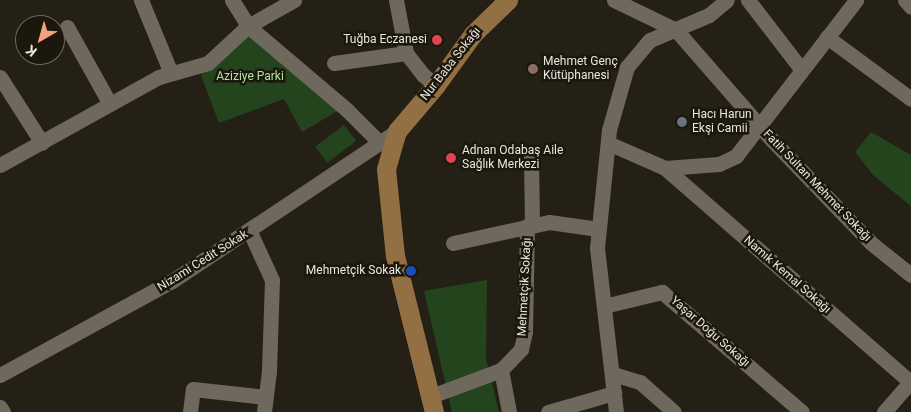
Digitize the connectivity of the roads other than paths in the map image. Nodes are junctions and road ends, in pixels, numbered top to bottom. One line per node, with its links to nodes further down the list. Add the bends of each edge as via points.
1 (141, 0): 19 (street)
2 (232, 0): 12 (street)
3 (294, 0): 12 (street)
4 (396, 0): 16 (street)
5 (508, 0): 21 (main road, Nur Baba Sokağı, via 473,34)
6 (614, 0): 14 (street, Fatih Sultan Mehmet Sokağı)
7 (748, 0): 18 (street)
8 (856, 0): 15 (street)
9 (905, 0): 11 (street)
10 (723, 1): 14 (street, via 710,15)
11 (911, 7)
12 (248, 26): 19 (street, via 208,63); 27 (street, via 347,110)
13 (68, 28): 23 (street)
14 (676, 30): 24 (street, Fatih Sultan Mehmet Sokağı); 28 (street, via 650,40 627,67)
15 (827, 37): 18 (street); 22 (street)
16 (406, 53): 17 (street); 21 (street, via 423,75)
17 (334, 63)
18 (802, 70): 24 (street)
19 (171, 73): 23 (street)
20 (0, 77): 26 (street)
21 (436, 85): 25 (main road, Nur Baba Sokağı)
22 (911, 99)
23 (110, 104): 26 (street)
24 (759, 124): 31 (street, via 736,156 719,164); 36 (street, Fatih Sultan Mehmet Sokağı, via 871,243)
25 (397, 131): 27 (street, Nizami Cedit Sokak); 43 (main road, via 386,168 395,256)
26 (42, 143): 30 (street)
27 (380, 143): 34 (street, Nizami Cedit Sokak)
28 (608, 143): 31 (street); 33 (street)
29 (531, 154): 32 (street, Mehmetçik Sokağı)
30 (0, 165)
31 (664, 168): 41 (street, Namık Kemal Sokağı)
32 (530, 226): 33 (street, via 549,222); 35 (street); 38 (street, Mehmetçik Sokağı, via 525,331 520,349)
33 (599, 229): 37 (street, via 597,248)
34 (250, 232): 40 (street, Nizami Cedit Sokak, via 172,281); 44 (street, via 272,280)
35 (453, 243)
36 (911, 274)
37 (604, 306): 39 (street); 52 (street, Yaşar Doğu Sokağı, via 662,292)
38 (502, 370): 43 (street); 49 (street)
39 (612, 374): 42 (street); 51 (street, via 640,382)
40 (0, 375)
41 (911, 381): 53 (street)
42 (614, 393): 46 (street); 50 (street)
43 (433, 404)
44 (265, 405): 48 (street, via 193,389)
45 (0, 408): 47 (street)
46 (554, 411)
47 (3, 412)
48 (190, 412)
49 (509, 412)
50 (616, 412)
51 (674, 412)
52 (802, 412)
53 (884, 412)

